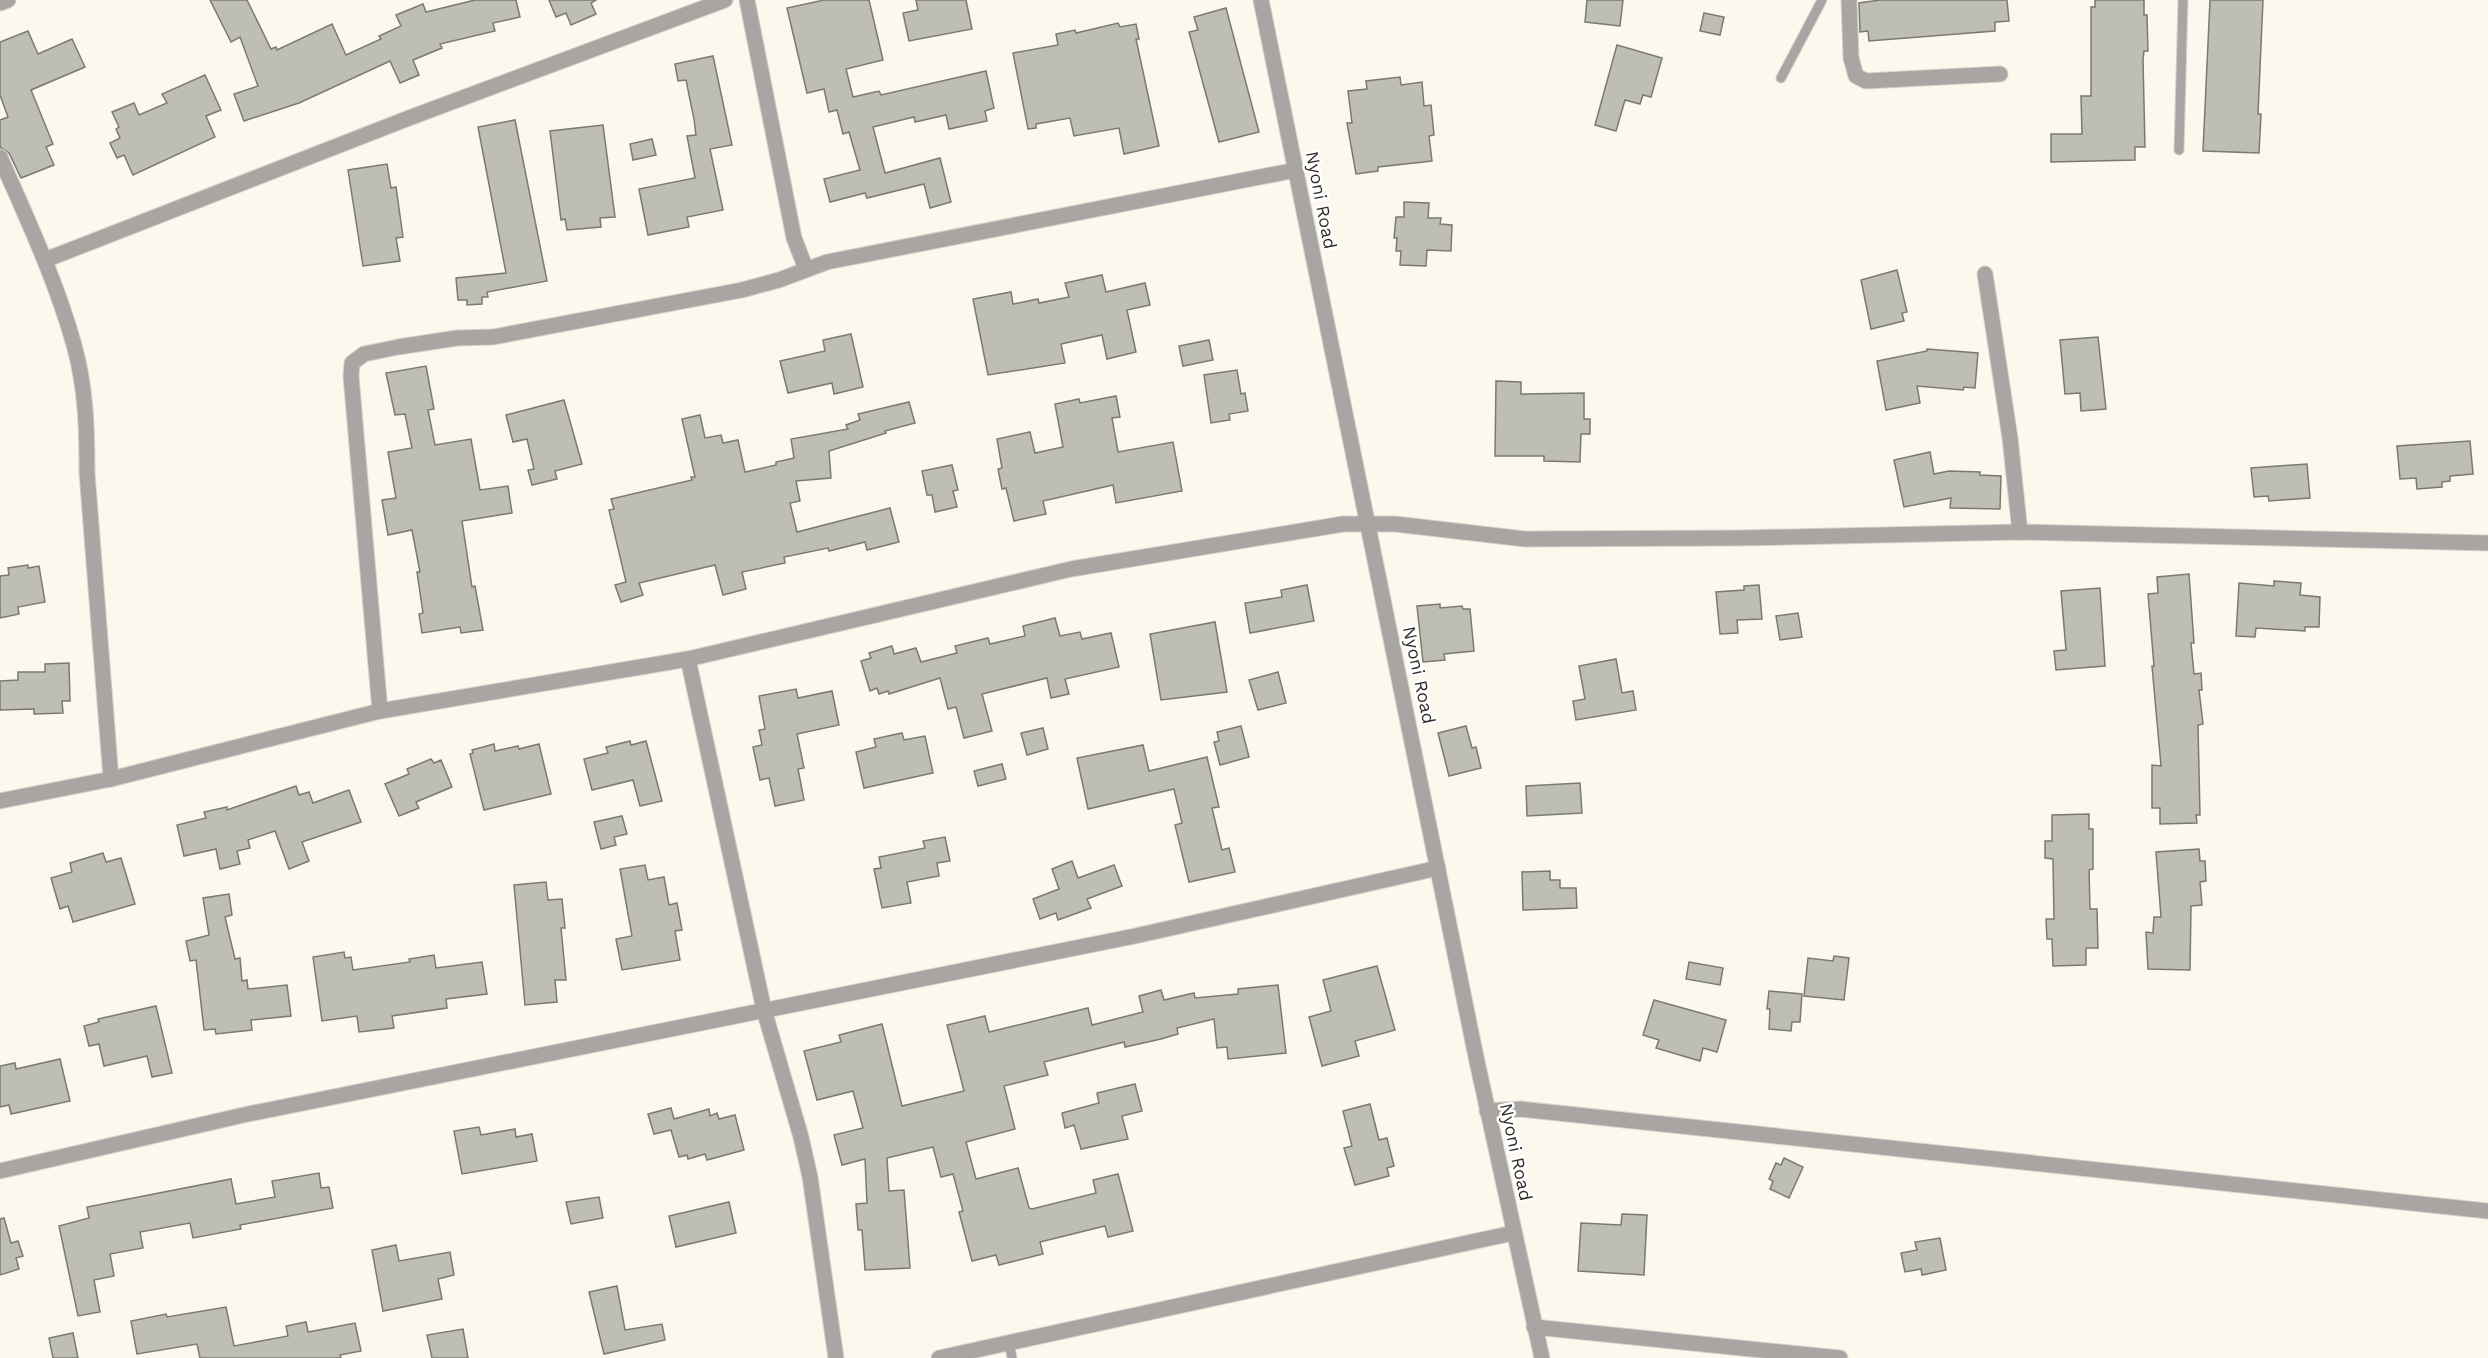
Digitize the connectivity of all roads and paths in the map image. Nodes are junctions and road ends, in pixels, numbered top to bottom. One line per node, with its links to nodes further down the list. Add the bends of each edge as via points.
1 (8, 0): 8 (street)
2 (724, 0): 14 (street)
3 (747, 0): 15 (street, via 794,238)
4 (1262, 0): 13 (street, Nyoni Road)
5 (1822, 0): 10 (lane)
6 (1849, 0): 9 (street, via 1851,58 1856,76 1866,81)
7 (2183, 0): 11 (lane)
8 (0, 3)
9 (2000, 74)
10 (1781, 78)
11 (2179, 150)
12 (0, 157): 14 (street)
13 (1296, 170): 15 (street); 17 (street, Nyoni Road)
14 (45, 260): 22 (street, via 74,346 83,388)
15 (806, 269): 21 (street, via 779,280 698,299 492,337 398,346 364,354 352,363)
16 (1985, 274): 18 (street)
17 (1368, 523): 18 (street, via 1525,539); 20 (street, via 1071,569); 24 (street, Nyoni Road)
18 (2020, 532): 19 (street)
19 (2488, 543)
20 (688, 659): 21 (street); 25 (street)
21 (380, 711): 22 (street)
22 (111, 779): 23 (street)
23 (0, 801)
24 (1438, 868): 25 (street, via 1135,936); 26 (street, Nyoni Road)
25 (764, 1010): 27 (street, via 248,1114); 32 (street, via 810,1177)
26 (1487, 1111): 28 (street, via 1520,1109); 29 (street, Nyoni Road)
27 (0, 1171)
28 (2488, 1211)
29 (1513, 1233): 30 (street, Nyoni Road); 31 (street)
30 (1534, 1327): 34 (street, Nyoni Road); 35 (street)
31 (1010, 1351): 33 (street)
32 (836, 1358)
33 (939, 1358)
34 (1542, 1358)
35 (1840, 1358)

